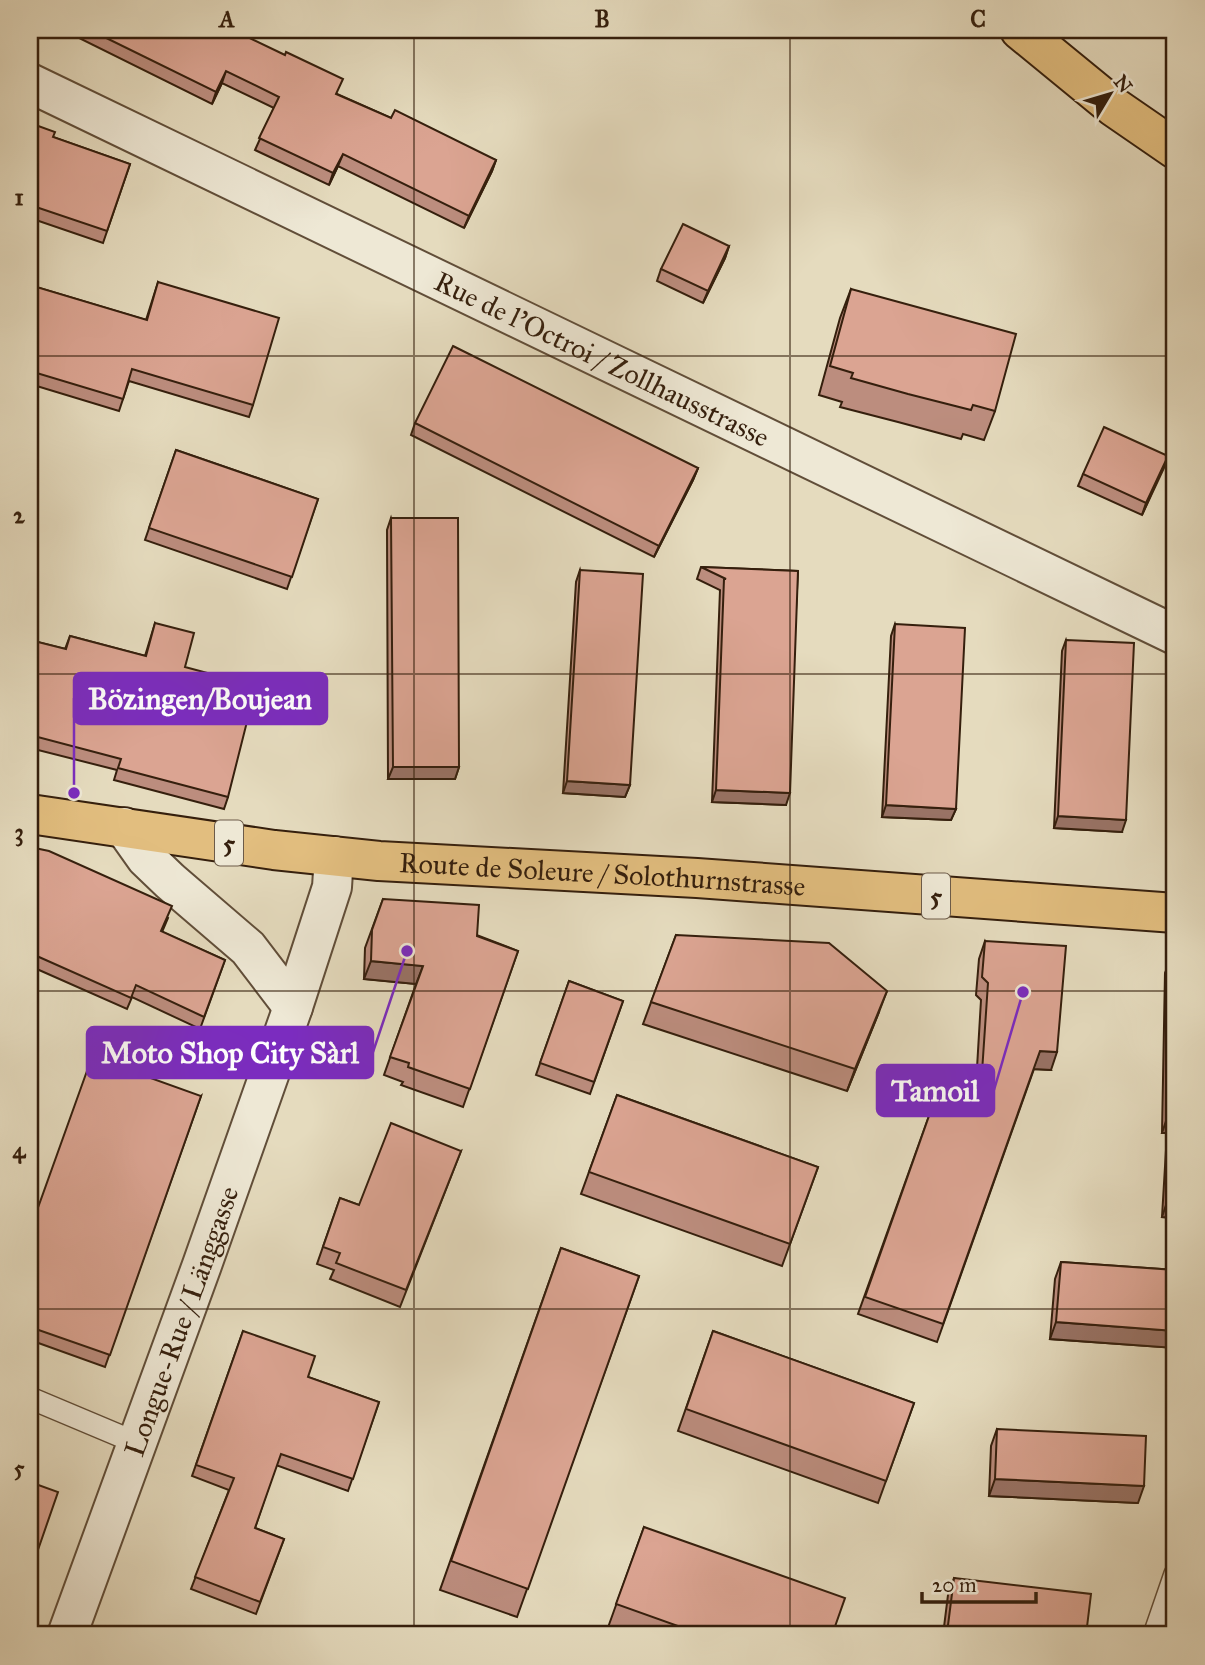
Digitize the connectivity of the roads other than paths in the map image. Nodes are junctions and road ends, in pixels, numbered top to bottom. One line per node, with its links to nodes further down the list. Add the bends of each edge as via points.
1 (1020, 30): 3 (main road, via 1114,107)
2 (30, 83): 4 (street, Rue de l'Octroi / Zollhausstrasse)
3 (1175, 149)
4 (1175, 635)
5 (30, 814): 6 (main road, Route de Soleure / Solothurnstrasse / 5)
6 (124, 827): 7 (main road, Route de Soleure / Solothurnstrasse / 5); 9 (street, via 146,858 248,948)
7 (334, 856): 8 (main road, Route de Soleure / Solothurnstrasse / 5); 9 (street, Longue-Rue / Länggasse, via 332,887)
8 (1175, 913)
9 (293, 1007): 11 (street, Longue-Rue / Länggasse)
10 (30, 1398): 11 (lane)
11 (137, 1443): 13 (street, Longue-Rue / Länggasse)
12 (1175, 1574): 14 (lane)
13 (67, 1635)
14 (1154, 1635)

